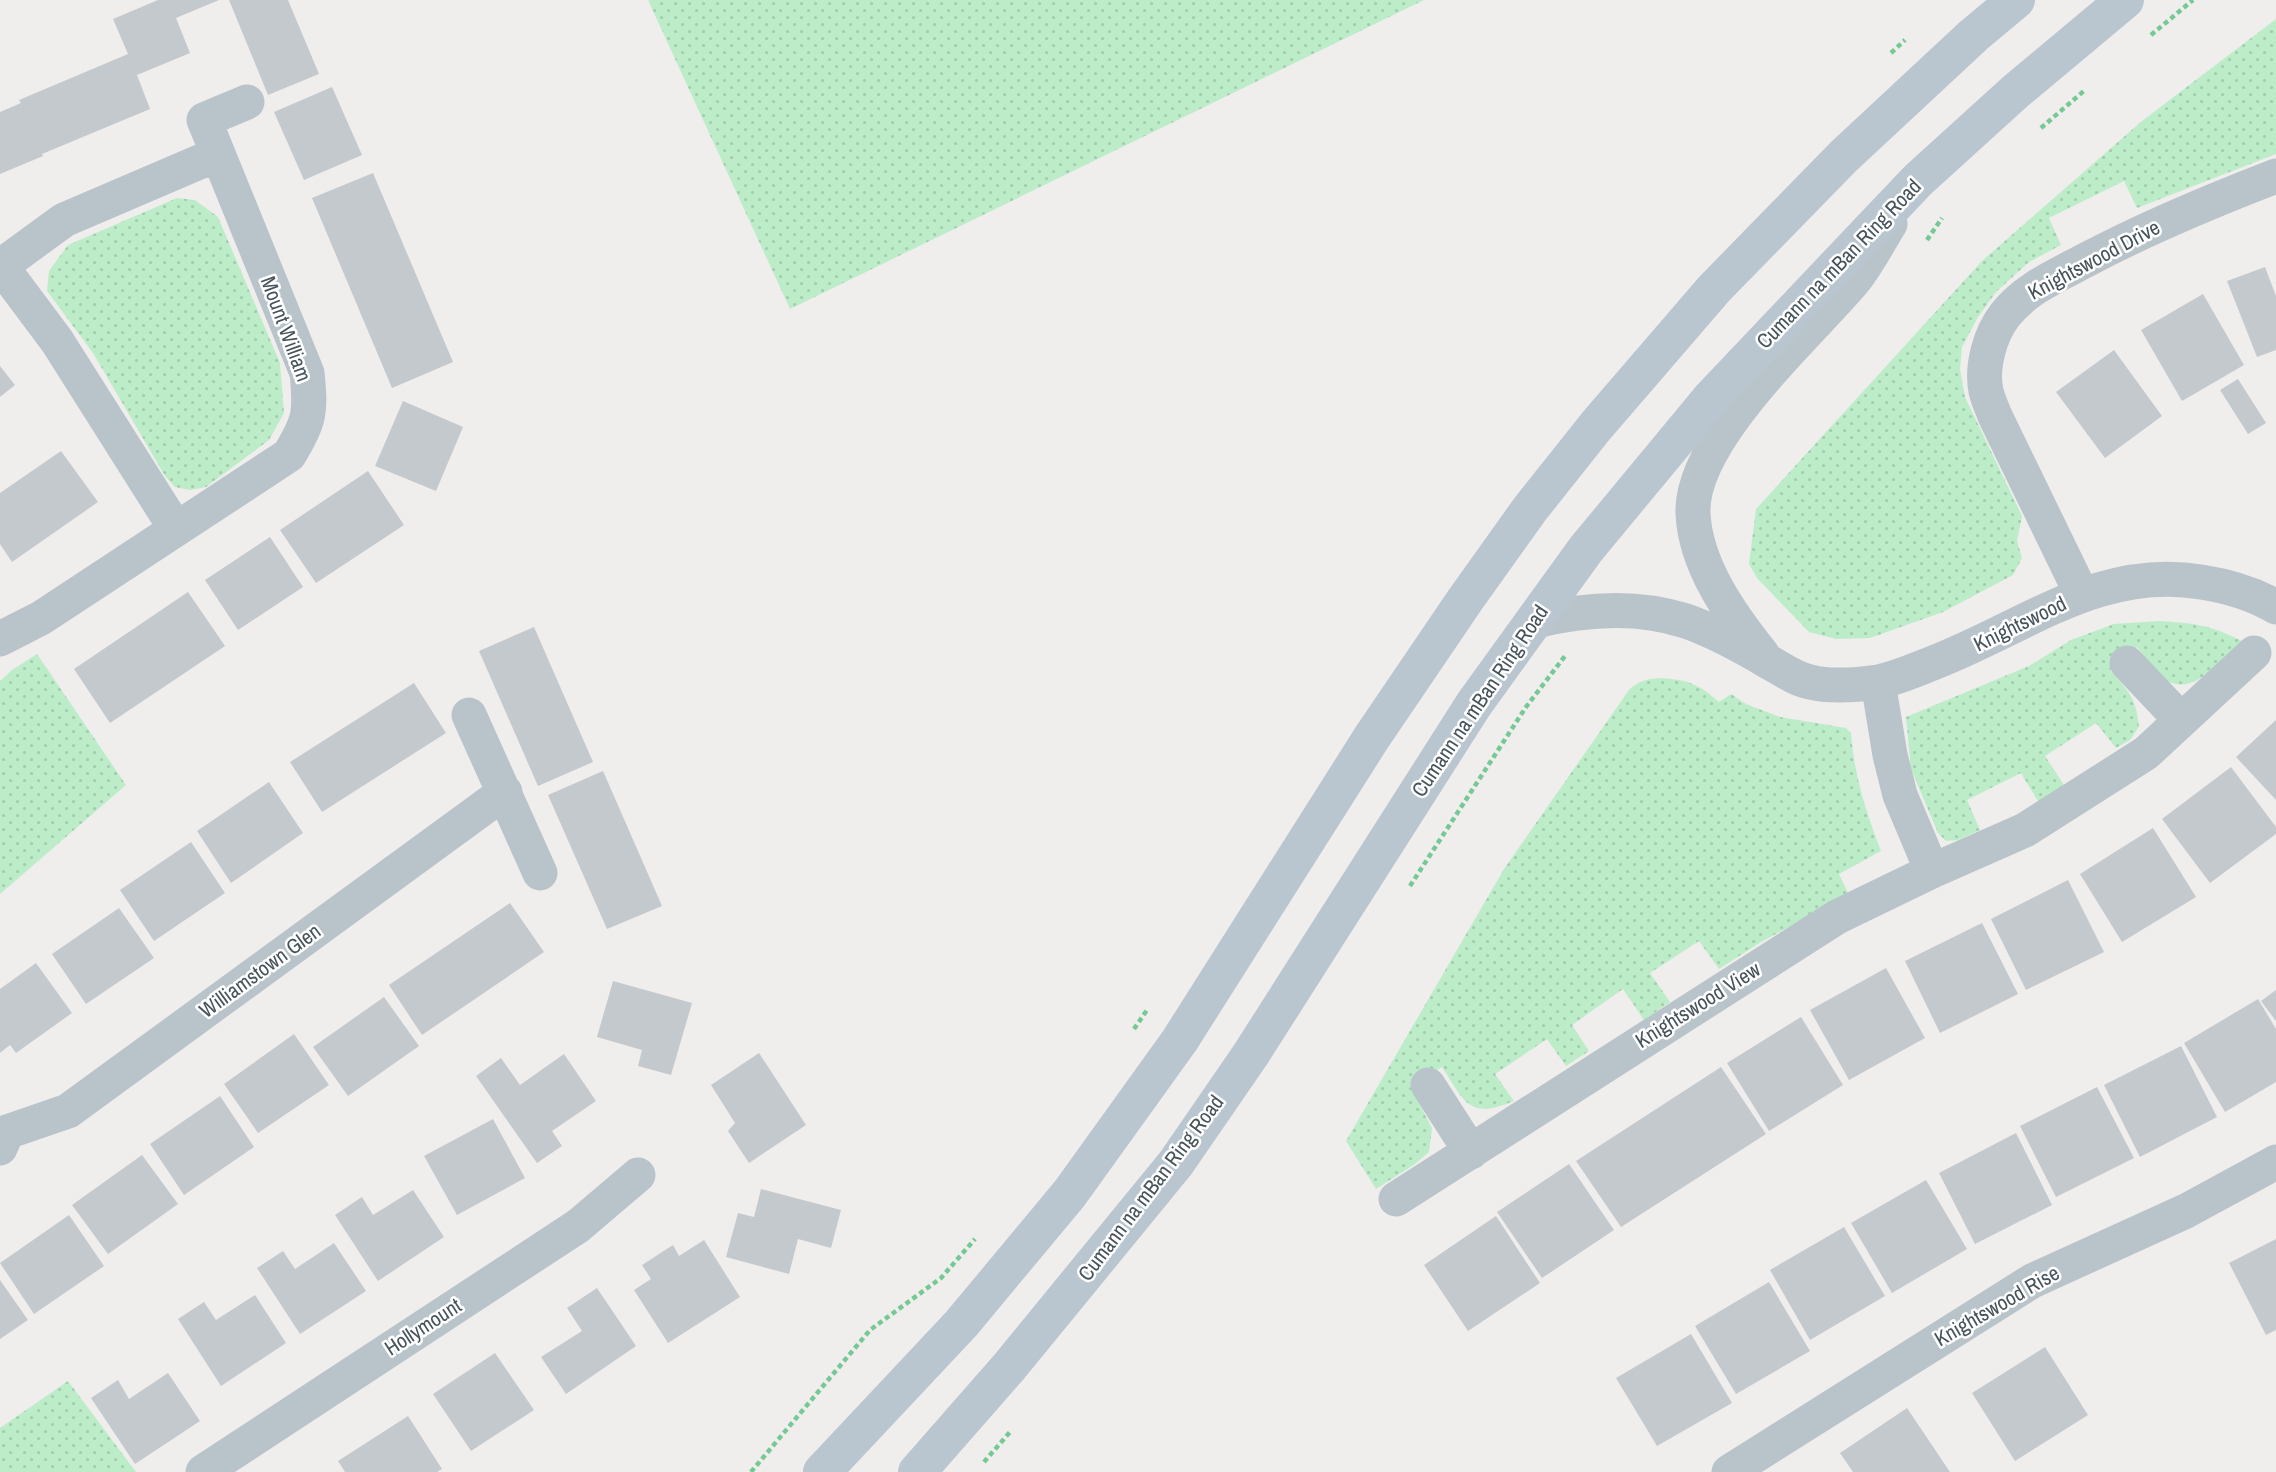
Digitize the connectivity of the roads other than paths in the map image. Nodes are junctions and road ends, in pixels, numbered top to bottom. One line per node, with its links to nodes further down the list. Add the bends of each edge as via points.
1 (2016, 0): 30 (main road, via 1843,156 1714,289 1596,426 1465,600 1372,737 1180,1040 1070,1193 961,1324)
2 (2125, 0): 6 (main road, Cumann na mBan Ring Road)
3 (247, 102): 4 (street, Mount William, via 204,120)
4 (218, 154): 7 (street, via 64,220); 8 (street, Mount William, via 307,373 310,403 305,430 289,455)
5 (2276, 176): 9 (street, Knightswood Drive, via 2126,239 2055,276 2024,295 2004,316 1993,338 1984,369 1986,391)
6 (1919, 180): 11 (main road, Cumann na mBan Ring Road, via 1712,397 1586,549); 14 (street, via 1855,281 1791,346 1749,399 1710,451 1696,483 1693,513 1702,553 1727,606)
7 (0, 266): 8 (street, via 57,341)
8 (176, 529): 12 (street, Mount William, via 41,618)
9 (2082, 594): 10 (street, Knightswood, via 2129,581 2178,578 2223,585); 16 (street, Knightswood, via 1974,647)
10 (2276, 607)
11 (1535, 621): 14 (street, Knightswood, via 1574,612 1654,614 1686,621); 31 (main road, Cumann na mBan Ring Road, via 1475,704 1176,1163)
12 (0, 639)
13 (2254, 653): 18 (street, Knightswood View)
14 (1766, 660): 16 (street, Knightswood, via 1809,682)
15 (2127, 663): 18 (street)
16 (1878, 682): 20 (street, via 1900,795)
17 (469, 715): 19 (street)
18 (2181, 720): 20 (street, Knightswood View, via 2146,752 2025,830)
19 (505, 792): 21 (street); 23 (street, Williamstown Glen, via 68,1111)
20 (1931, 871): 24 (street, Knightswood View, via 1838,917)
21 (540, 873)
22 (1428, 1086): 24 (street)
23 (2, 1135)
24 (1471, 1152): 27 (street, Knightswood View)
25 (2276, 1162): 28 (street, Knightswood Rise, via 2186,1211 2032,1281)
26 (638, 1175): 29 (street, Hollymount, via 578,1226)
27 (1396, 1199)
28 (1770, 1461): 32 (street, Knightswood Rise)
29 (203, 1472)
30 (822, 1472)
31 (917, 1472)
32 (1729, 1472)

